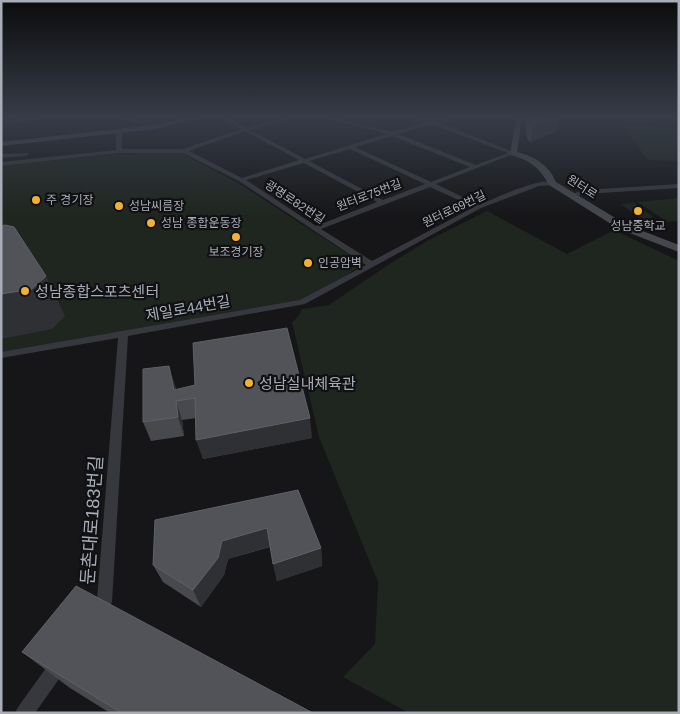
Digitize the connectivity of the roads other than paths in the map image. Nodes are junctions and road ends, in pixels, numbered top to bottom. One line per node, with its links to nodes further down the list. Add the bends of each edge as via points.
1 (286, 150): 11 (street)
2 (339, 150): 11 (street)
3 (359, 150): 16 (street, 원터로75번길)
4 (434, 150): 13 (street)
5 (506, 150): 8 (street)
6 (119, 151): 7 (street, 광명로82번길); 12 (street, 광명로82번길)
7 (184, 151): 14 (street, 광명로82번길)
8 (513, 153): 13 (street, 원터로75번길); 15 (main road, 원터로, via 539,165)
9 (26, 154): 10 (street)
10 (1, 156)
11 (304, 160): 14 (street); 19 (street)
12 (1, 164)
13 (475, 167): 16 (street, 원터로75번길)
14 (241, 180): 21 (street, 광명로82번길)
15 (552, 183): 18 (main road, 원터로); 20 (street, 원터로69번길, via 538,184)
16 (431, 184): 19 (street, 원터로75번길); 20 (street, 원터로75번길)
17 (679, 186): 18 (street)
18 (571, 195): 22 (main road, 원터로, via 624,228)
19 (382, 202): 21 (street, 원터로75번길)
20 (479, 207): 23 (street, 원터로69번길)
21 (316, 228): 23 (street, 광명로82번길)
22 (679, 249)
23 (370, 264): 24 (street, 제일로44번길, via 302,302)
24 (123, 334): 25 (street, 제일로44번길); 26 (street, 둔촌대로183번길)
25 (1, 355)
26 (104, 602): 27 (street); 28 (street, 둔촌대로183번길)
27 (122, 611)
28 (88, 625)
29 (71, 648): 30 (street)
30 (24, 713)

